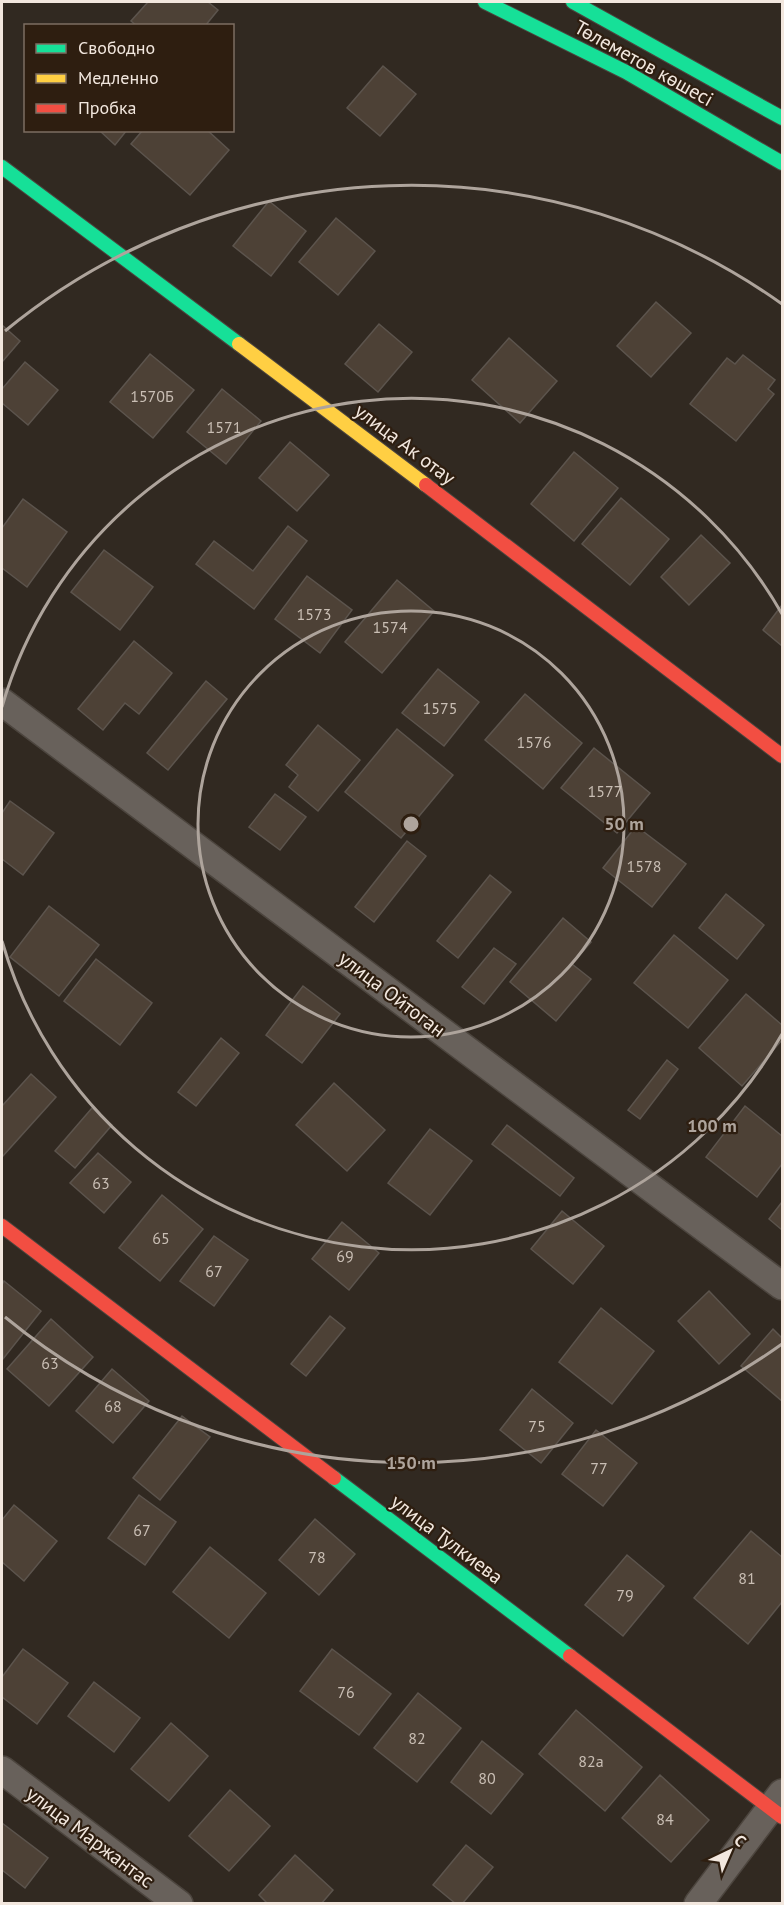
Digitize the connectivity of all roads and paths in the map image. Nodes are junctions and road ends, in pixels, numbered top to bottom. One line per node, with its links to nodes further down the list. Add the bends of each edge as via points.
1 (486, 2): 4 (street, Төлеметов көшесі, via 626,72)
2 (573, 2): 3 (street, Төлеметов көшесі)
3 (783, 118)
4 (783, 163)
5 (2, 167): 7 (street, улица Ак отау)
6 (2, 702): 9 (street, улица Ойтоган)
7 (783, 756)
8 (2, 1226): 11 (street, улица Тулкиева)
9 (783, 1286)
10 (2, 1770): 12 (street, улица Маржантас)
11 (779, 1806): 13 (street)
12 (179, 1904)
13 (698, 1904)

